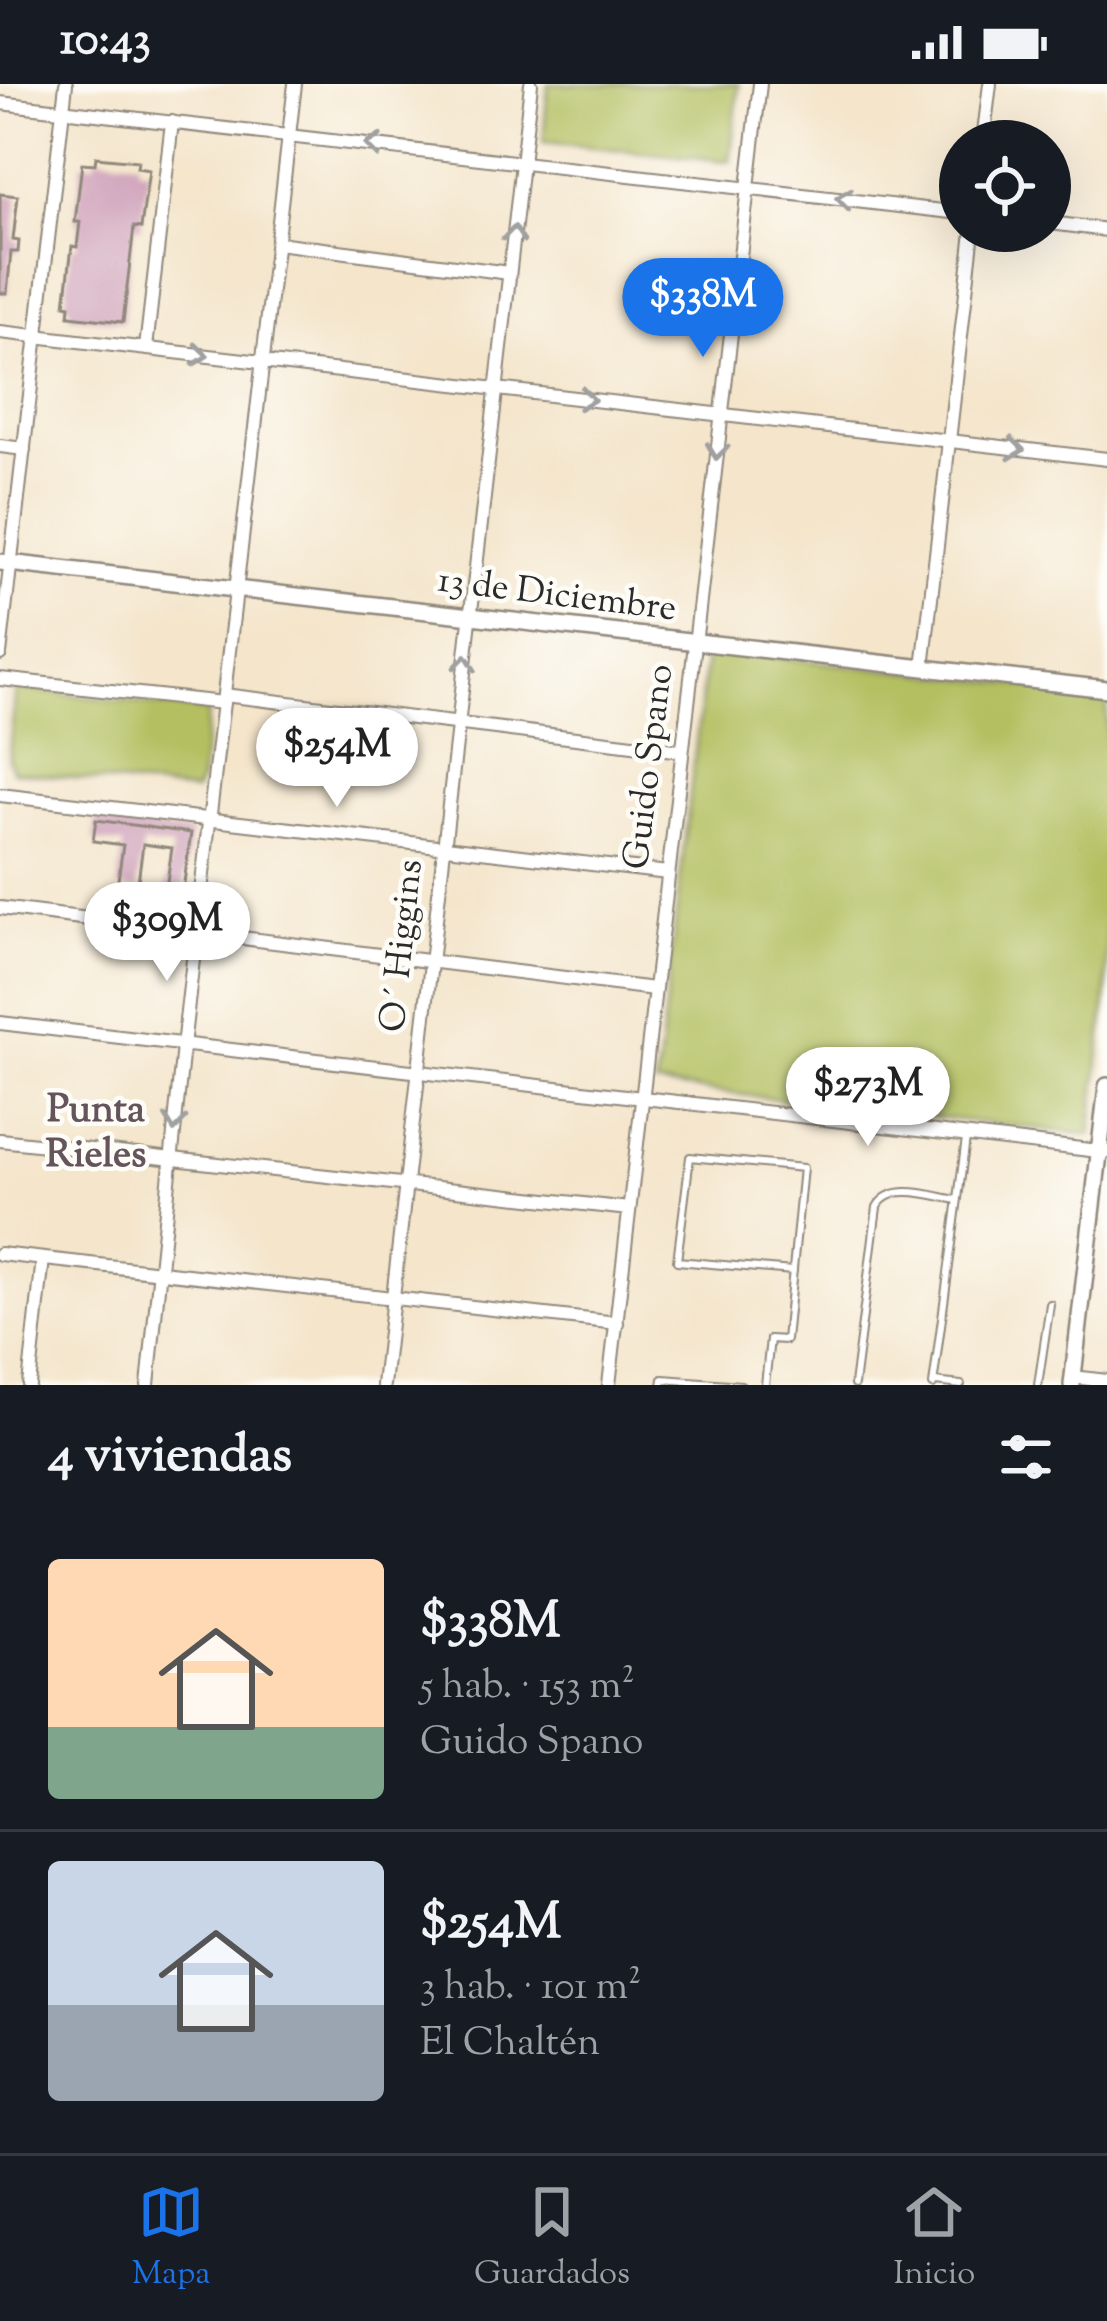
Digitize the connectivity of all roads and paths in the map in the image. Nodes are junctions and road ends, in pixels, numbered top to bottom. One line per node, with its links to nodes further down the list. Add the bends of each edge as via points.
1 (66, 84): 7 (street)
2 (296, 84): 10 (street)
3 (531, 84): 11 (street, O´ Higgins)
4 (760, 84): 12 (street, Guido Spano)
5 (990, 84): 8 (street)
6 (0, 104): 7 (street)
7 (63, 111): 9 (street); 20 (street)
8 (986, 120)
9 (172, 122): 10 (street); 21 (street)
10 (289, 136): 11 (street, one-way to 10); 16 (street)
11 (522, 163): 12 (street); 18 (street, O´ Higgins, one-way to 11)
12 (747, 188): 13 (street, one-way to 12); 24 (street, Guido Spano)
13 (939, 211)
14 (1071, 226): 15 (street)
15 (1107, 230)
16 (277, 243): 18 (street); 22 (street)
17 (971, 252): 25 (street)
18 (509, 273): 23 (street, O´ Higgins)
19 (0, 332): 20 (street)
20 (37, 336): 21 (street); 27 (street)
21 (146, 348): 22 (street, one-way to 22)
22 (263, 362): 23 (street); 30 (street)
23 (496, 389): 24 (street, one-way to 24); 31 (street, O´ Higgins)
24 (721, 415): 25 (street); 32 (street, Guido Spano, one-way to 32)
25 (949, 441): 28 (street, one-way to 28); 34 (street)
26 (0, 446): 27 (street)
27 (24, 448): 29 (street)
28 (1107, 459)
29 (5, 562): 30 (street, 13 de Diciembre); 33 (street)
30 (236, 589): 31 (street, 13 de Diciembre); 37 (street)
31 (471, 616): 32 (street, 13 de Diciembre); 38 (street, O´ Higgins, one-way to 31)
32 (695, 641): 34 (street, 13 de Diciembre); 39 (street, Guido Spano)
33 (0, 654)
34 (923, 668): 36 (street, 13 de Diciembre)
35 (0, 679): 37 (street)
36 (1107, 689)
37 (223, 699): 38 (street); 41 (street)
38 (458, 724): 39 (street); 42 (street, O´ Higgins)
39 (682, 752): 43 (street, Guido Spano)
40 (0, 795): 41 (street)
41 (209, 820): 42 (street); 45 (street)
42 (445, 847): 43 (street); 46 (street, O´ Higgins)
43 (668, 873): 47 (street, Guido Spano)
44 (0, 908): 45 (street)
45 (198, 932): 46 (street); 49 (street)
46 (432, 961): 47 (street); 50 (street, O´ Higgins)
47 (654, 989): 52 (street, Guido Spano)
48 (0, 1024): 49 (street)
49 (183, 1046): 50 (street); 56 (street, one-way to 56)
50 (419, 1072): 52 (street); 57 (street, O´ Higgins)
51 (1107, 1086): 55 (street)
52 (642, 1099): 53 (street); 59 (street, Guido Spano)
53 (966, 1136): 55 (street); 58 (lane)
54 (0, 1140): 56 (street)
55 (1103, 1152): 67 (street)
56 (171, 1160): 57 (street); 63 (street)
57 (404, 1186): 59 (street); 64 (street, O´ Higgins)
58 (957, 1200): 69 (lane); 77 (lane, via 898,1192 882,1198)
59 (629, 1208): 66 (street, Guido Spano)
60 (0, 1254): 61 (street)
61 (43, 1259): 63 (street); 70 (street)
62 (793, 1271): 62 (lane, via 676,1262 690,1157 803,1168); 76 (lane, via 786,1340 770,1339)
63 (159, 1272): 64 (street); 71 (street)
64 (392, 1299): 66 (street); 72 (street, O´ Higgins)
65 (1050, 1304): 79 (lane)
66 (616, 1323): 73 (street, Guido Spano)
67 (1072, 1381): 68 (street)
68 (1107, 1382)
69 (933, 1383): 78 (lane)
70 (29, 1385)
71 (148, 1385)
72 (382, 1385)
73 (609, 1385)
74 (662, 1385): 75 (lane)
75 (741, 1385)
76 (766, 1385)
77 (854, 1385)
78 (962, 1385)
79 (1039, 1385)

